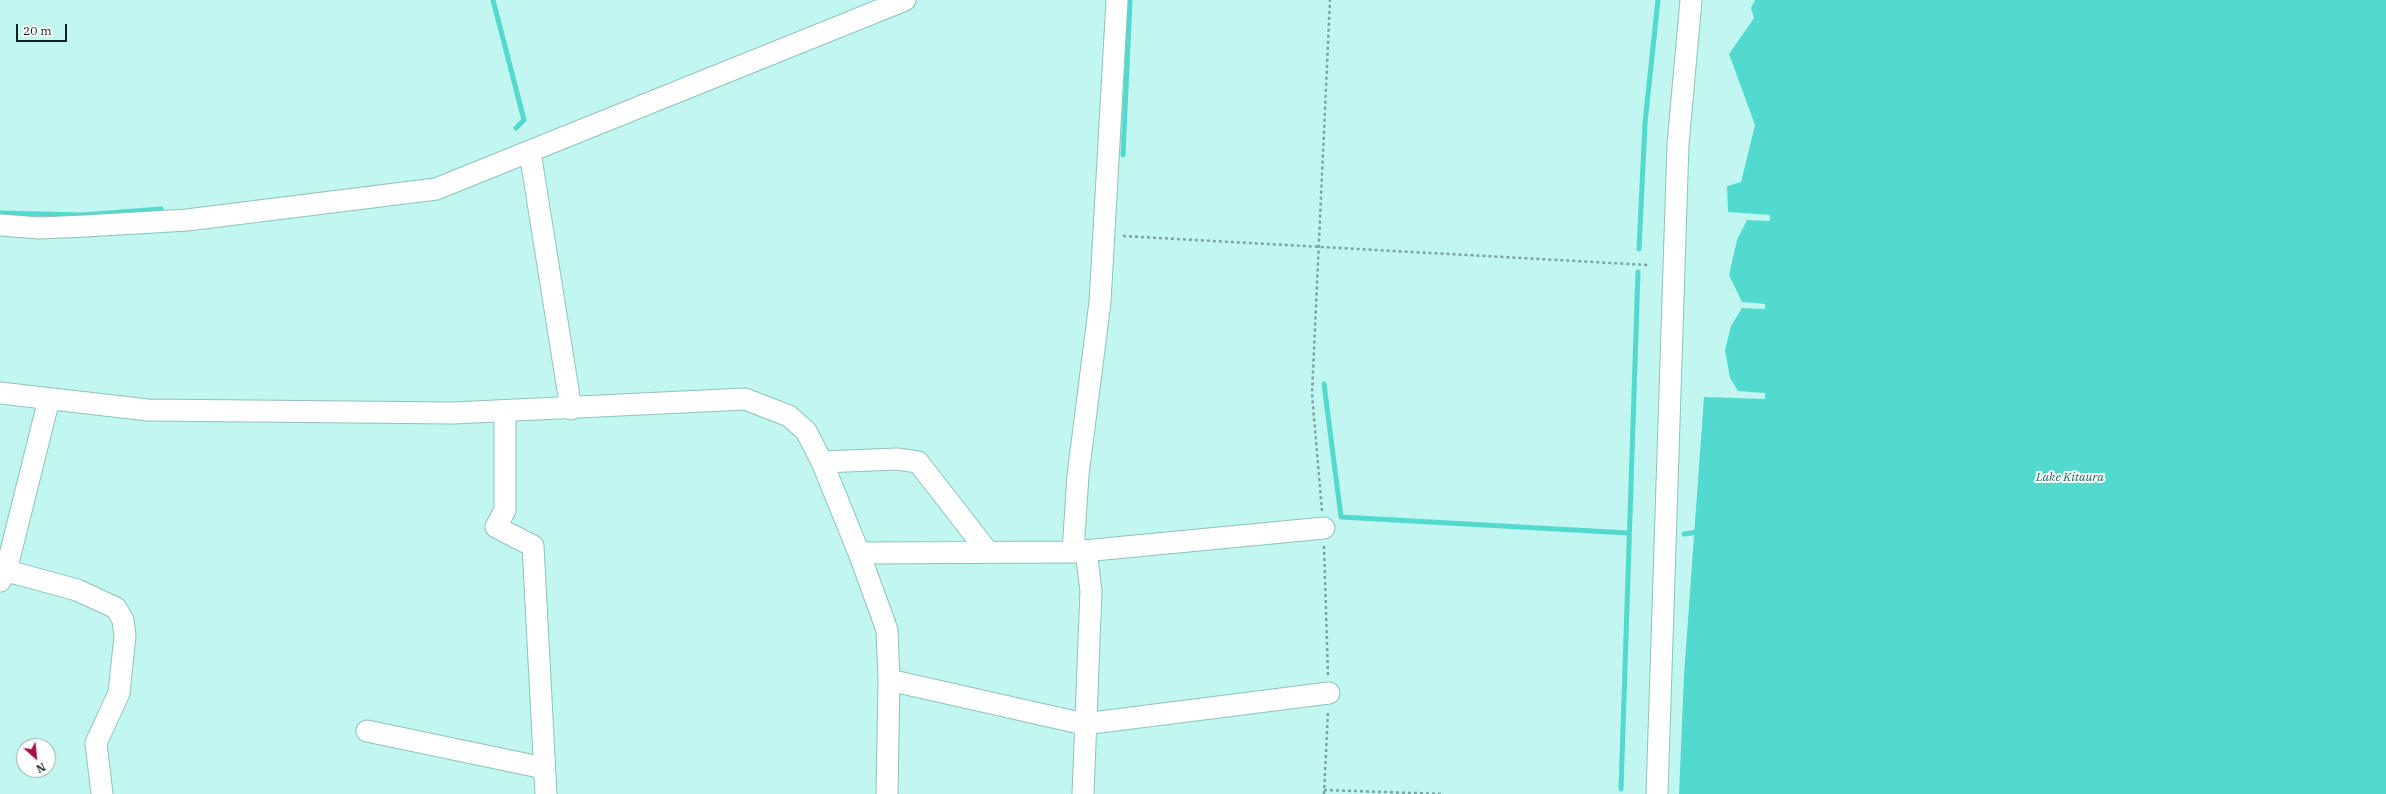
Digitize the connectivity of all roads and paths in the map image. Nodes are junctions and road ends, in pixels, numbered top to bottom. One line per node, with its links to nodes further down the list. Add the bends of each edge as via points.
1 (905, 0): 5 (street)
2 (1117, 0): 7 (street)
3 (1330, 0): 8 (path)
4 (1691, 0): 32 (street, via 1678,144)
5 (530, 152): 6 (street, via 436,189 187,220 39,228); 12 (street)
6 (0, 226)
7 (1104, 235): 8 (path); 16 (street, via 1100,302 1078,475)
8 (1318, 247): 9 (path); 15 (path, via 1312,394)
9 (1648, 265)
10 (0, 393): 11 (street)
11 (49, 399): 13 (street, via 148,410 454,413); 19 (street)
12 (571, 409): 13 (street); 14 (street, via 745,399 789,416 806,431)
13 (505, 411): 24 (street, via 505,510 496,527 533,546)
14 (822, 462): 17 (street, via 898,459 918,462); 18 (street)
15 (1324, 528): 16 (street); 21 (path)
16 (1080, 551): 17 (street); 22 (street, via 1091,591)
17 (988, 552): 18 (street)
18 (859, 553): 20 (street, via 887,630)
19 (2, 574): 26 (street, via 76,590 116,608 123,620 125,636 119,693 96,743)
20 (889, 680): 22 (street); 28 (street)
21 (1329, 693): 22 (street); 25 (path)
22 (1084, 724): 29 (street)
23 (367, 731): 24 (street)
24 (544, 768): 27 (street)
25 (1324, 790): 30 (path); 31 (path)
26 (102, 794)
27 (546, 794)
28 (887, 794)
29 (1083, 794)
30 (1324, 794)
31 (1444, 794)
32 (1657, 794)

